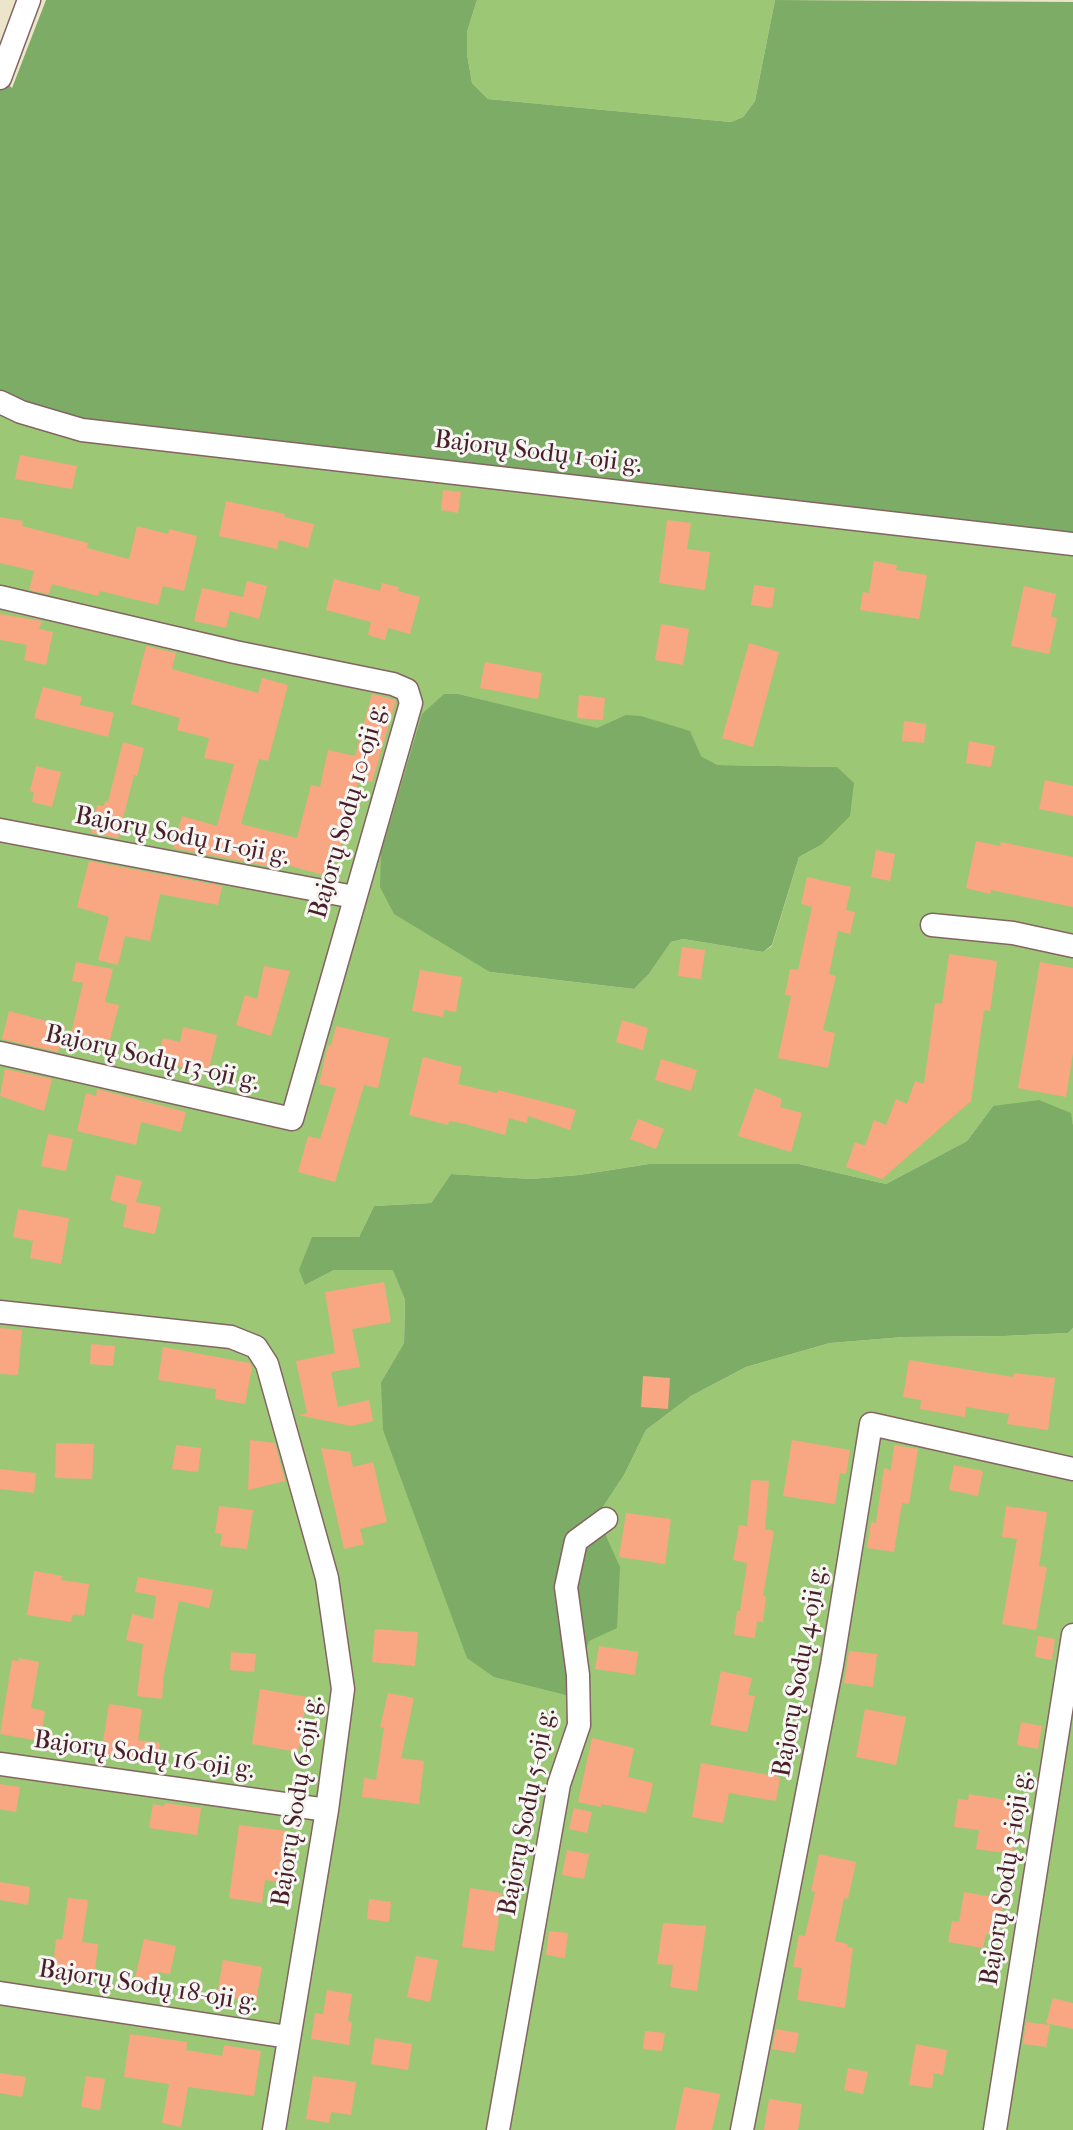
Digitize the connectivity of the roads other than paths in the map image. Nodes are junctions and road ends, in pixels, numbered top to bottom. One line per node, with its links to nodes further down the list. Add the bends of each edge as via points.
1 (29, 0): 2 (street)
2 (0, 78)
3 (0, 402): 4 (street, Bajorų Sodų 1-oji g., via 82,430)
4 (1073, 544)
5 (0, 597): 7 (street, Bajorų Sodų 10-oji g., via 407,690 411,703)
6 (0, 830): 7 (street, Bajorų Sodų 11-oji g.)
7 (354, 897): 11 (street, Bajorų Sodų 10-oji g.)
8 (932, 925): 9 (street, via 1013,933)
9 (1073, 946)
10 (0, 1053): 11 (street, Bajorų Sodų 13-oji g.)
11 (292, 1119)
12 (0, 1312): 17 (street, Bajorų Sodų 6-oji g., via 231,1337 256,1347 267,1364 327,1578 343,1689)
13 (1073, 1469): 22 (street, Bajorų Sodų 4-oji g., via 871,1424 829,1680)
14 (606, 1519): 21 (street, Bajorų Sodų 5-oji g., via 576,1541 566,1587 579,1725 559,1784)
15 (1073, 1635): 23 (street, Bajorų Sodų 3-ioji g.)
16 (0, 1764): 17 (street, Bajorų Sodų 16-oji g.)
17 (327, 1810): 19 (street, Bajorų Sodų 6-oji g.)
18 (0, 1993): 19 (street, Bajorų Sodų 18-oji g.)
19 (288, 2037): 20 (street, Bajorų Sodų 6-oji g.)
20 (274, 2130)
21 (498, 2130)
22 (742, 2130)
23 (995, 2130)

